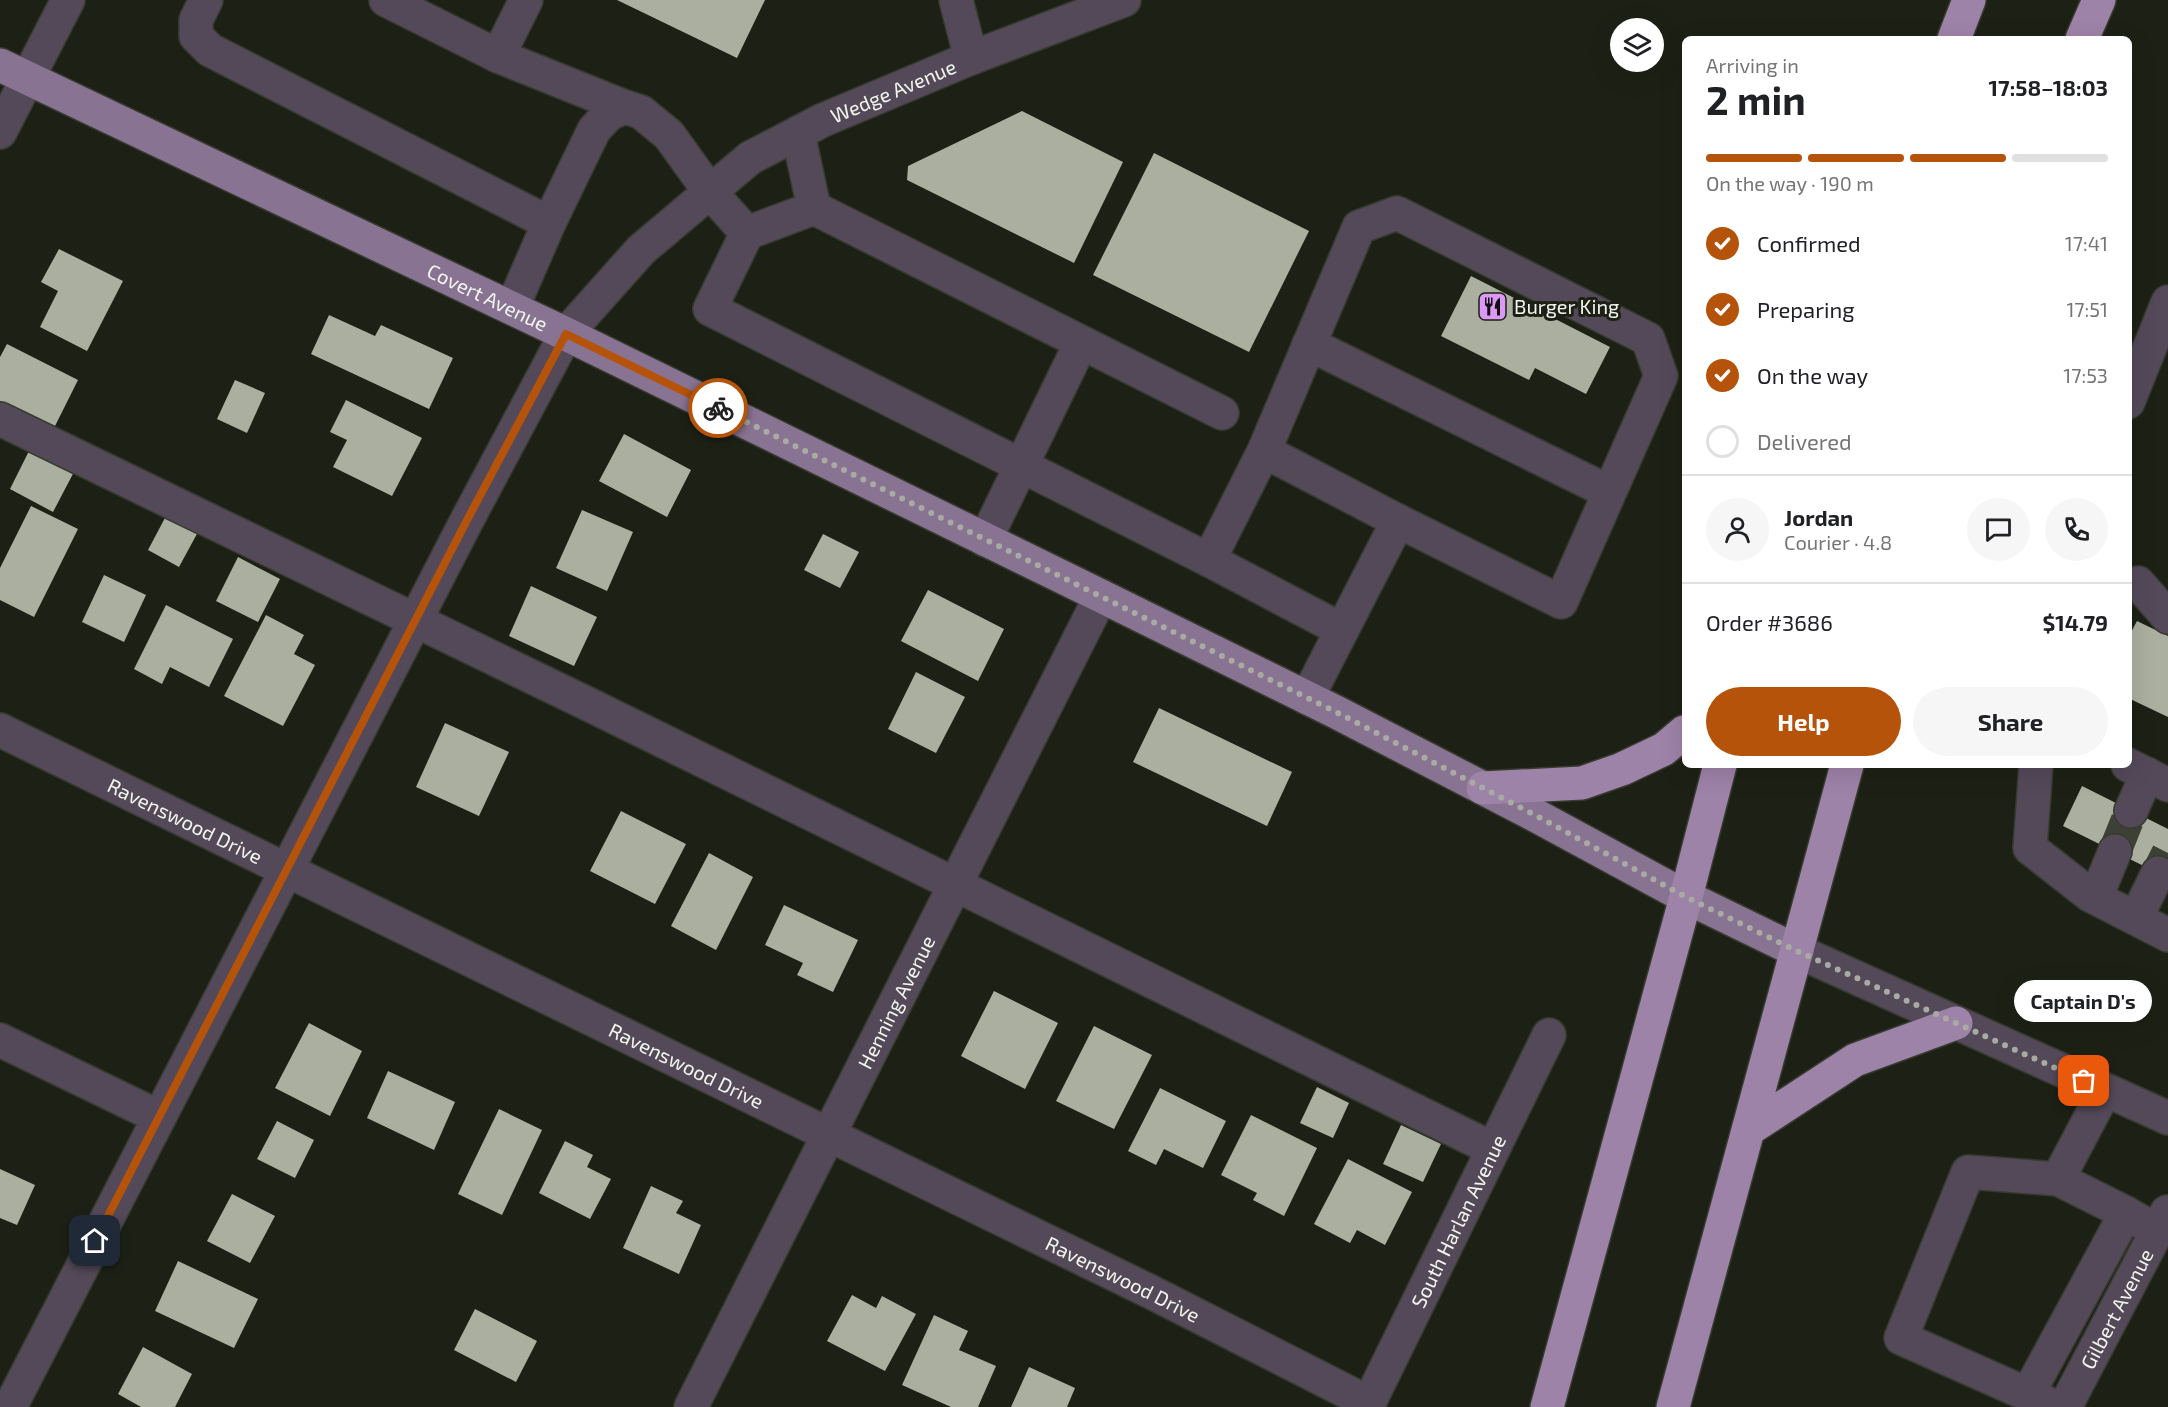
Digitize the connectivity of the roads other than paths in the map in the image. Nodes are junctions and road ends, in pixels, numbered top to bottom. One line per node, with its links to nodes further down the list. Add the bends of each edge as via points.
1 (68, 0): 13 (street)
2 (206, 0): 19 (street, via 196,20 196,36 210,50)
3 (386, 0): 11 (street)
4 (526, 0): 11 (street)
5 (956, 0): 12 (street)
6 (1124, 0): 12 (street, Wedge Avenue)
7 (1969, 0): 9 (highway)
8 (2099, 0): 10 (highway)
9 (1955, 36)
10 (2083, 36)
11 (498, 56): 14 (street)
12 (971, 58): 16 (street, Wedge Avenue)
13 (14, 72): 15 (street); 22 (main road, Covert Avenue)
14 (625, 107): 17 (street, via 641,112 669,135); 19 (street, via 609,114 594,130)
15 (0, 132)
16 (798, 133): 17 (street, Wedge Avenue, via 750,158); 18 (street)
17 (710, 192): 20 (street); 23 (street, Wedge Avenue, via 641,250)
18 (814, 207): 20 (street); 24 (street)
19 (549, 223): 22 (street)
20 (747, 233): 30 (street, via 710,309)
21 (2168, 302): 26 (street)
22 (512, 308): 23 (main road, Covert Avenue)
23 (566, 334): 33 (main road, Covert Avenue); 39 (street, Wedge Avenue)
24 (1081, 343): 27 (street); 30 (street)
25 (1309, 344): 29 (street); 31 (street); 31 (street, via 1359,227 1397,213 1648,339 1661,376)
26 (2132, 392)
27 (1222, 412)
28 (0, 419): 39 (street)
29 (1264, 451): 32 (street); 34 (street)
30 (1022, 465): 33 (street); 34 (street)
31 (1609, 492): 32 (street, via 1561,602)
32 (1398, 521): 40 (street)
33 (985, 540): 36 (main road, Covert Avenue)
34 (1209, 560): 40 (street)
35 (2133, 581): 37 (street); 38 (street)
36 (1101, 596): 41 (main road, Covert Avenue); 53 (street, Henning Avenue)
37 (2168, 599)
38 (2168, 617)
39 (416, 621): 51 (street, Wedge Avenue); 53 (street)
40 (1342, 630): 41 (street)
41 (1307, 698): 48 (main road, Covert Avenue)
42 (0, 730): 51 (street, Ravenswood Drive)
43 (1682, 734): 48 (highway, via 1664,749 1582,783)
44 (1719, 768): 54 (highway)
45 (1846, 768): 58 (highway)
46 (2036, 768): 55 (street, via 2030,848)
47 (2148, 775): 49 (street)
48 (1483, 788): 54 (main road, Covert Avenue)
49 (2132, 812)
50 (2115, 851): 55 (street)
51 (287, 870): 63 (street, Wedge Avenue); 66 (street, Ravenswood Drive)
52 (2158, 873): 56 (street)
53 (956, 884): 66 (street, Henning Avenue); 67 (street)
54 (1686, 897): 58 (main road, Covert Avenue); 77 (highway)
55 (2096, 897): 56 (street)
56 (2136, 918): 57 (street)
57 (2168, 935)
58 (1797, 951): 59 (street, Covert Avenue); 65 (highway)
59 (1956, 1023): 62 (street, Covert Avenue); 65 (highway, via 1855,1060)
60 (1549, 1035): 67 (street, South Harlan Avenue)
61 (0, 1040): 63 (street)
62 (2105, 1090): 64 (street, Covert Avenue); 68 (street)
63 (159, 1117): 76 (street, Wedge Avenue)
64 (2168, 1118)
65 (1748, 1130): 78 (highway)
66 (829, 1135): 72 (street, Henning Avenue); 74 (street, Ravenswood Drive, via 1153,1293)
67 (1493, 1149): 74 (street, South Harlan Avenue)
68 (2058, 1179): 69 (street); 71 (street, via 1968,1172 1901,1338)
69 (2126, 1213): 70 (street); 71 (street)
70 (2163, 1221): 79 (street, Gilbert Avenue)
71 (2042, 1401)
72 (703, 1403)
73 (0, 1404): 75 (street)
74 (1368, 1405)
75 (5, 1407)
76 (10, 1407)
77 (1547, 1407)
78 (1673, 1407)
79 (2065, 1407)

